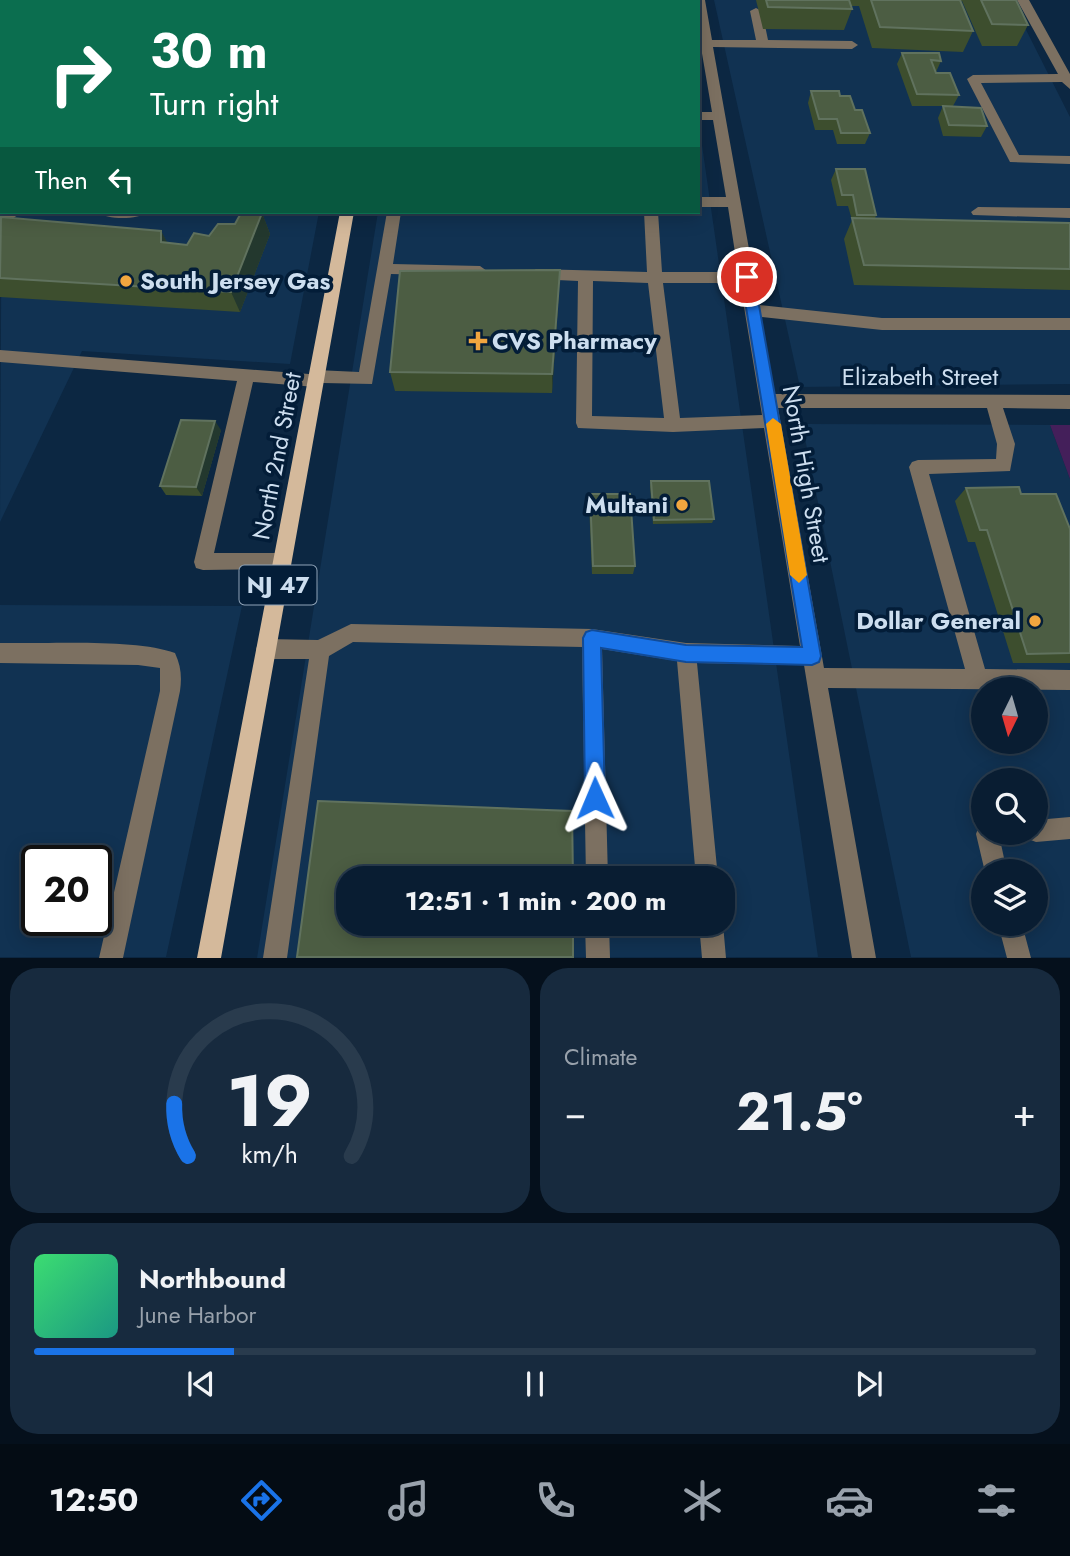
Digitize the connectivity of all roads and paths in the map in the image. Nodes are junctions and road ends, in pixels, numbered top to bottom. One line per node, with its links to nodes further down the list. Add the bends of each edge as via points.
1 (1023, 0): 7 (street)
2 (756, 11): 5 (street)
3 (700, 20): 4 (street, North High Street)
4 (707, 43): 5 (street); 9 (street, North High Street)
5 (763, 44): 6 (street)
6 (852, 45)
7 (1068, 81): 10 (street, via 973,79 1015,159)
8 (700, 116): 9 (street)
9 (720, 116): 12 (street, North High Street)
10 (1070, 160)
11 (700, 202): 12 (street)
12 (734, 202): 22 (street, North High Street)
13 (978, 212): 14 (street)
14 (1070, 213)
15 (347, 214): 28 (main road, North 2nd Street / NJ 47)
16 (394, 214): 18 (street)
17 (651, 214): 23 (street)
18 (385, 269): 19 (street); 28 (street, via 366,379)
19 (492, 272)
20 (519, 273): 21 (street)
21 (586, 275): 23 (street); 33 (street, via 584,423)
22 (747, 277): 23 (street); 24 (street, North High Street)
23 (655, 278): 33 (street)
24 (753, 310): 25 (street, via 882,324); 29 (street, North High Street)
25 (1070, 324)
26 (0, 356): 27 (street)
27 (246, 376): 28 (street); 34 (street, via 203,562)
28 (316, 379): 34 (main road, North 2nd Street / NJ 47)
29 (769, 401): 30 (street, Elizabeth Street); 32 (street, North High Street)
30 (993, 402): 31 (street, Elizabeth Street); 41 (street, via 1006,444 1004,466 918,467)
31 (1070, 402)
32 (773, 421): 33 (street); 40 (street, North High Street)
33 (673, 425)
34 (282, 561): 36 (main road, North 2nd Street / NJ 47)
35 (592, 638): 37 (street, via 351,633); 39 (street); 48 (street)
36 (266, 649): 37 (street); 54 (main road, North 2nd Street / NJ 47)
37 (320, 650): 55 (street)
38 (0, 653): 53 (street, via 138,655 168,660 170,691)
39 (686, 653): 40 (street); 49 (street)
40 (812, 656): 42 (street, North High Street)
41 (977, 677)
42 (816, 678): 43 (street); 58 (street, North High Street)
43 (971, 679)
44 (1048, 680): 45 (street)
45 (1070, 680)
46 (1070, 828): 47 (street)
47 (1048, 830)
48 (597, 866)
49 (706, 866)
50 (597, 936): 56 (street)
51 (712, 936): 57 (street)
52 (1013, 936): 59 (street)
53 (111, 957)
54 (209, 957)
55 (275, 957)
56 (598, 957)
57 (714, 957)
58 (864, 957)
59 (1018, 957)

